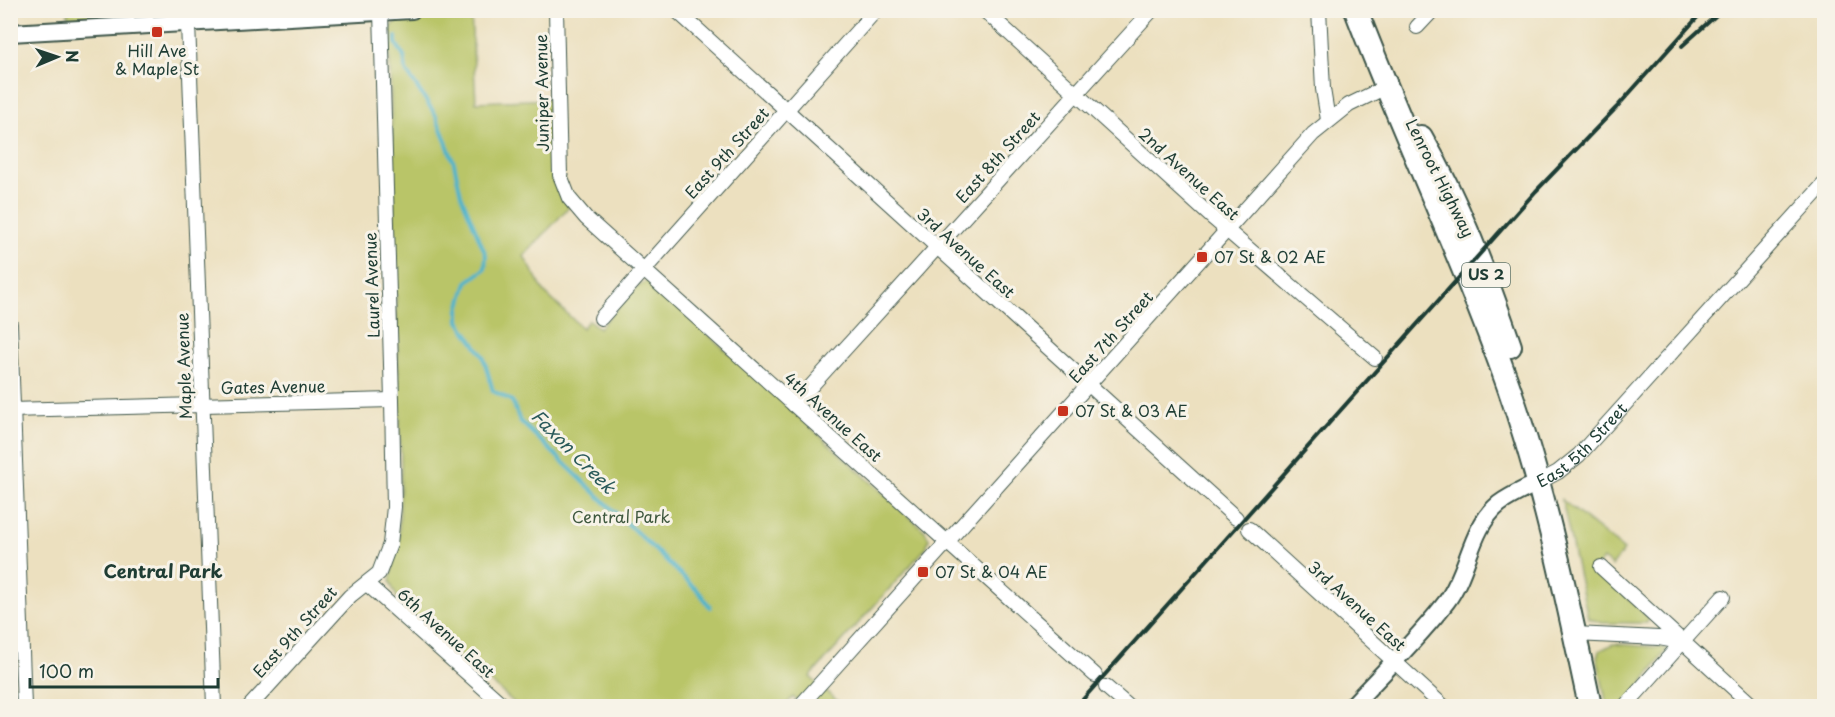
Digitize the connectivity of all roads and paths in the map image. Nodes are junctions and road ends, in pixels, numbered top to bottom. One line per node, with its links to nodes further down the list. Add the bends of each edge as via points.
1 (412, 10): 10 (street)
2 (556, 10): 18 (street, Juniper Avenue)
3 (676, 10): 16 (street, 3rd Avenue East)
4 (876, 10): 16 (street, East 9th Street)
5 (984, 10): 15 (street, 2nd Avenue East)
6 (1152, 10): 15 (street, East 8th Street)
7 (1319, 10): 17 (street)
8 (1356, 10): 14 (highway, Lenroot Highway / US 2)
9 (1433, 10): 12 (street)
10 (381, 12): 11 (street); 27 (street, Laurel Avenue)
11 (188, 23): 13 (street); 28 (street, Maple Avenue)
12 (1416, 27)
13 (10, 33)
14 (1386, 87): 17 (street, East 7th Street); 31 (highway, Lenroot Highway / US 2, via 1404,108 1436,163 1479,256 1528,409)
15 (1076, 94): 20 (street, 2nd Avenue East); 21 (street, East 8th Street)
16 (787, 111): 21 (street, 3rd Avenue East); 22 (street, East 9th Street)
17 (1328, 120): 20 (street, East 7th Street)
18 (560, 175): 22 (street, 4th Avenue East, via 563,188 575,205)
19 (1822, 193): 31 (street, East 5th Street, via 1579,455)
20 (1228, 232): 25 (street, 2nd Avenue East); 26 (street, East 7th Street)
21 (937, 250): 26 (street, 3rd Avenue East); 29 (street, East 8th Street)
22 (645, 269): 23 (street, East 9th Street); 29 (street, 4th Avenue East)
23 (601, 318)
24 (10, 324): 30 (street)
25 (1375, 358)
26 (1089, 386): 32 (street, 3rd Avenue East); 34 (street, East 7th Street)
27 (392, 400): 28 (street, Gates Avenue); 35 (street, Laurel Avenue, via 394,507)
28 (202, 405): 30 (street, Gates Avenue); 46 (street, Maple Avenue)
29 (794, 405): 34 (street, 4th Avenue East)
30 (12, 410): 45 (street)
31 (1539, 482): 39 (highway, Lenroot Highway / US 2); 41 (street, East 5th Street, via 1506,499 1491,512 1447,601)
32 (1236, 518)
33 (1249, 529): 41 (street, 3rd Avenue East)
34 (948, 542): 42 (street, 4th Avenue East); 49 (street, East 7th Street)
35 (387, 556): 37 (street, East 9th Street, via 381,570)
36 (1601, 567): 40 (street)
37 (367, 584): 47 (street, East 9th Street, via 350,596); 48 (street, 6th Avenue East)
38 (1723, 597): 40 (street)
39 (1575, 634): 40 (street); 53 (highway, Lenroot Highway / US 2)
40 (1683, 642): 44 (street); 54 (street)
41 (1393, 661): 51 (street, East 5th Street); 52 (street, 3rd Avenue East)
42 (1095, 675)
43 (1106, 687): 50 (street)
44 (1626, 705)
45 (24, 706)
46 (214, 706)
47 (250, 706)
48 (504, 706)
49 (800, 706)
50 (1128, 706)
51 (1352, 706)
52 (1443, 706)
53 (1590, 706)
54 (1753, 706)

